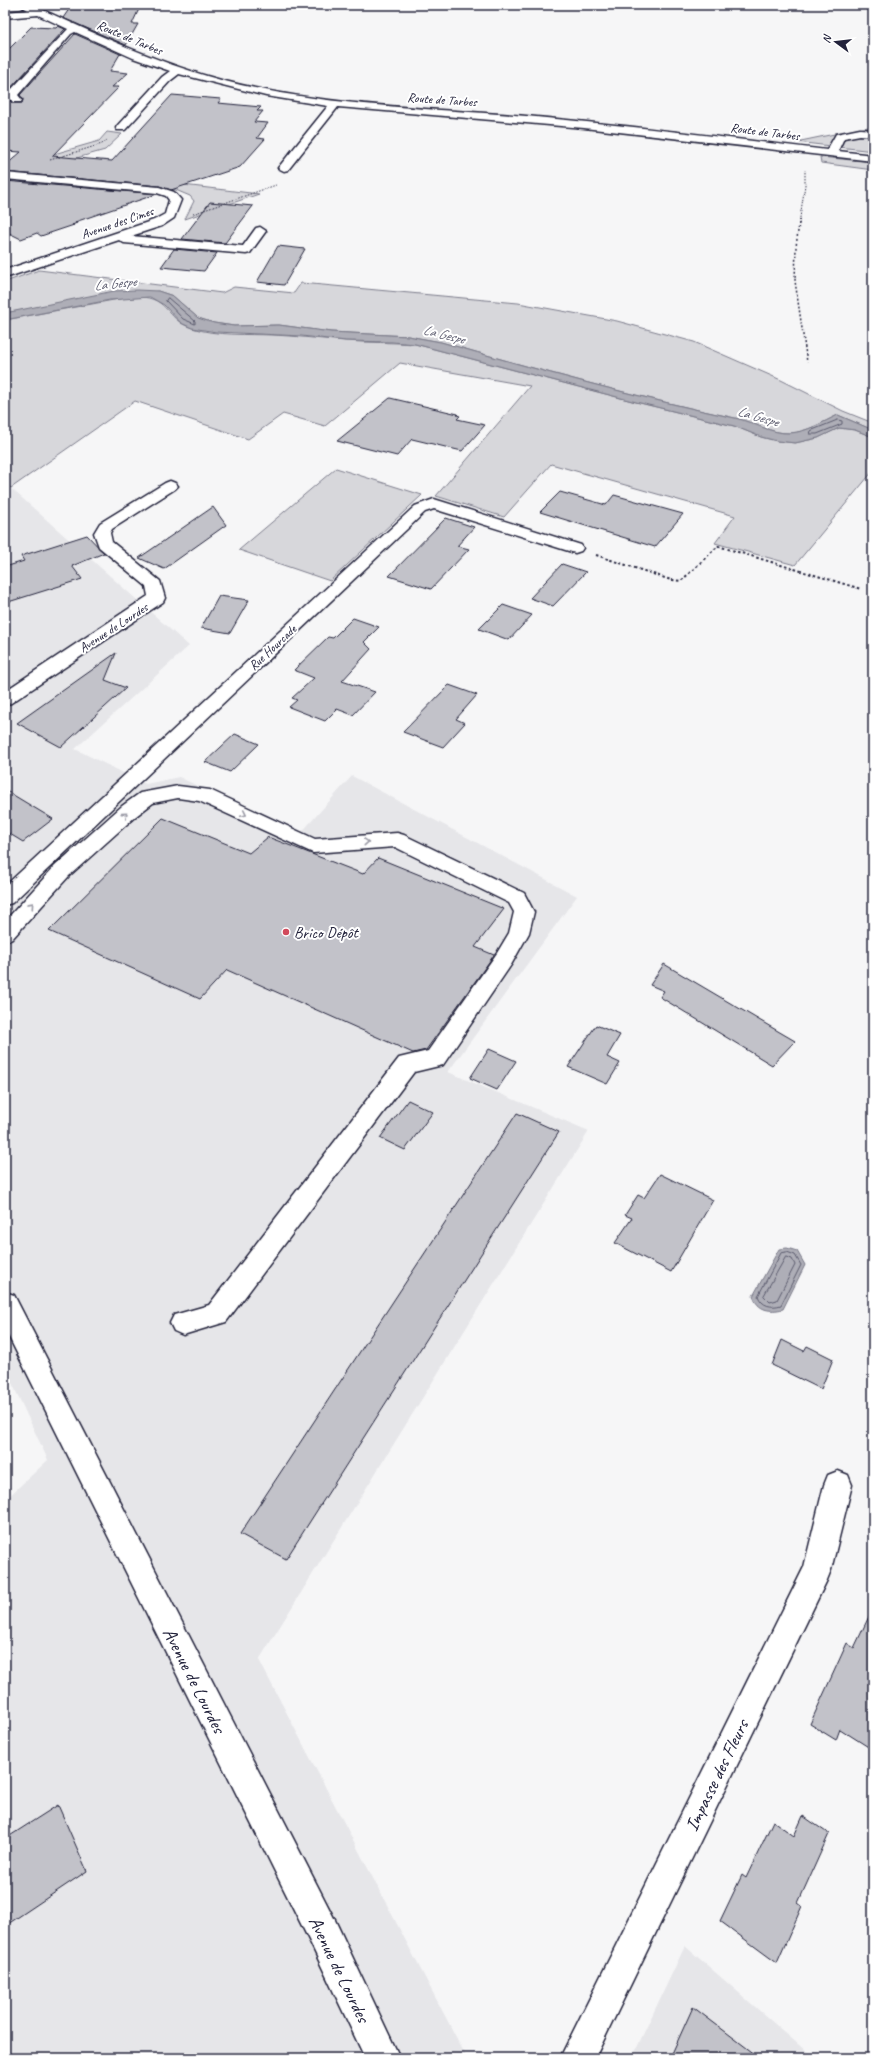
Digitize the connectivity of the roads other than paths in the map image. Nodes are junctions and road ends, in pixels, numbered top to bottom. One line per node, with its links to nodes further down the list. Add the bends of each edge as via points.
1 (24, 5): 2 (street, Route de Tarbes)
2 (39, 12): 3 (street); 4 (street, Route de Tarbes)
3 (5, 15)
4 (76, 28): 5 (street, Route de Tarbes, via 124,52); 6 (street, via 68,32 12,95)
5 (177, 71): 7 (street, Route de Tarbes); 8 (street)
6 (17, 100)
7 (335, 104): 10 (street, Route de Tarbes, via 577,124); 12 (street)
8 (121, 128)
9 (873, 133): 10 (street, via 860,132 840,136)
10 (831, 154): 11 (street, Route de Tarbes)
11 (873, 158)
12 (284, 168)
13 (5, 176): 15 (street, Avenue des Cimes, via 159,190 170,194 175,200 170,216 158,223)
14 (260, 232): 15 (street, via 246,250)
15 (114, 238): 16 (street, Avenue des Cimes)
16 (5, 274)
17 (170, 486): 19 (street, Avenue de Lourdes, via 106,526 102,533 105,544 154,584 157,598)
18 (575, 548): 20 (street, Rue Hourcade, via 434,504 420,508)
19 (5, 699)
20 (5, 898)
21 (5, 934): 23 (street, one-way to 23, via 62,871 129,811 147,798 178,792 203,795 313,846 397,840 517,898 524,912 519,933 504,959 435,1059 406,1064 217,1314)
22 (5, 1303): 25 (street, Avenue de Lourdes, via 323,1932)
23 (183, 1323)
24 (838, 1485): 26 (street, Impasse des Fleurs, via 817,1570)
25 (383, 2058)
26 (577, 2058)

